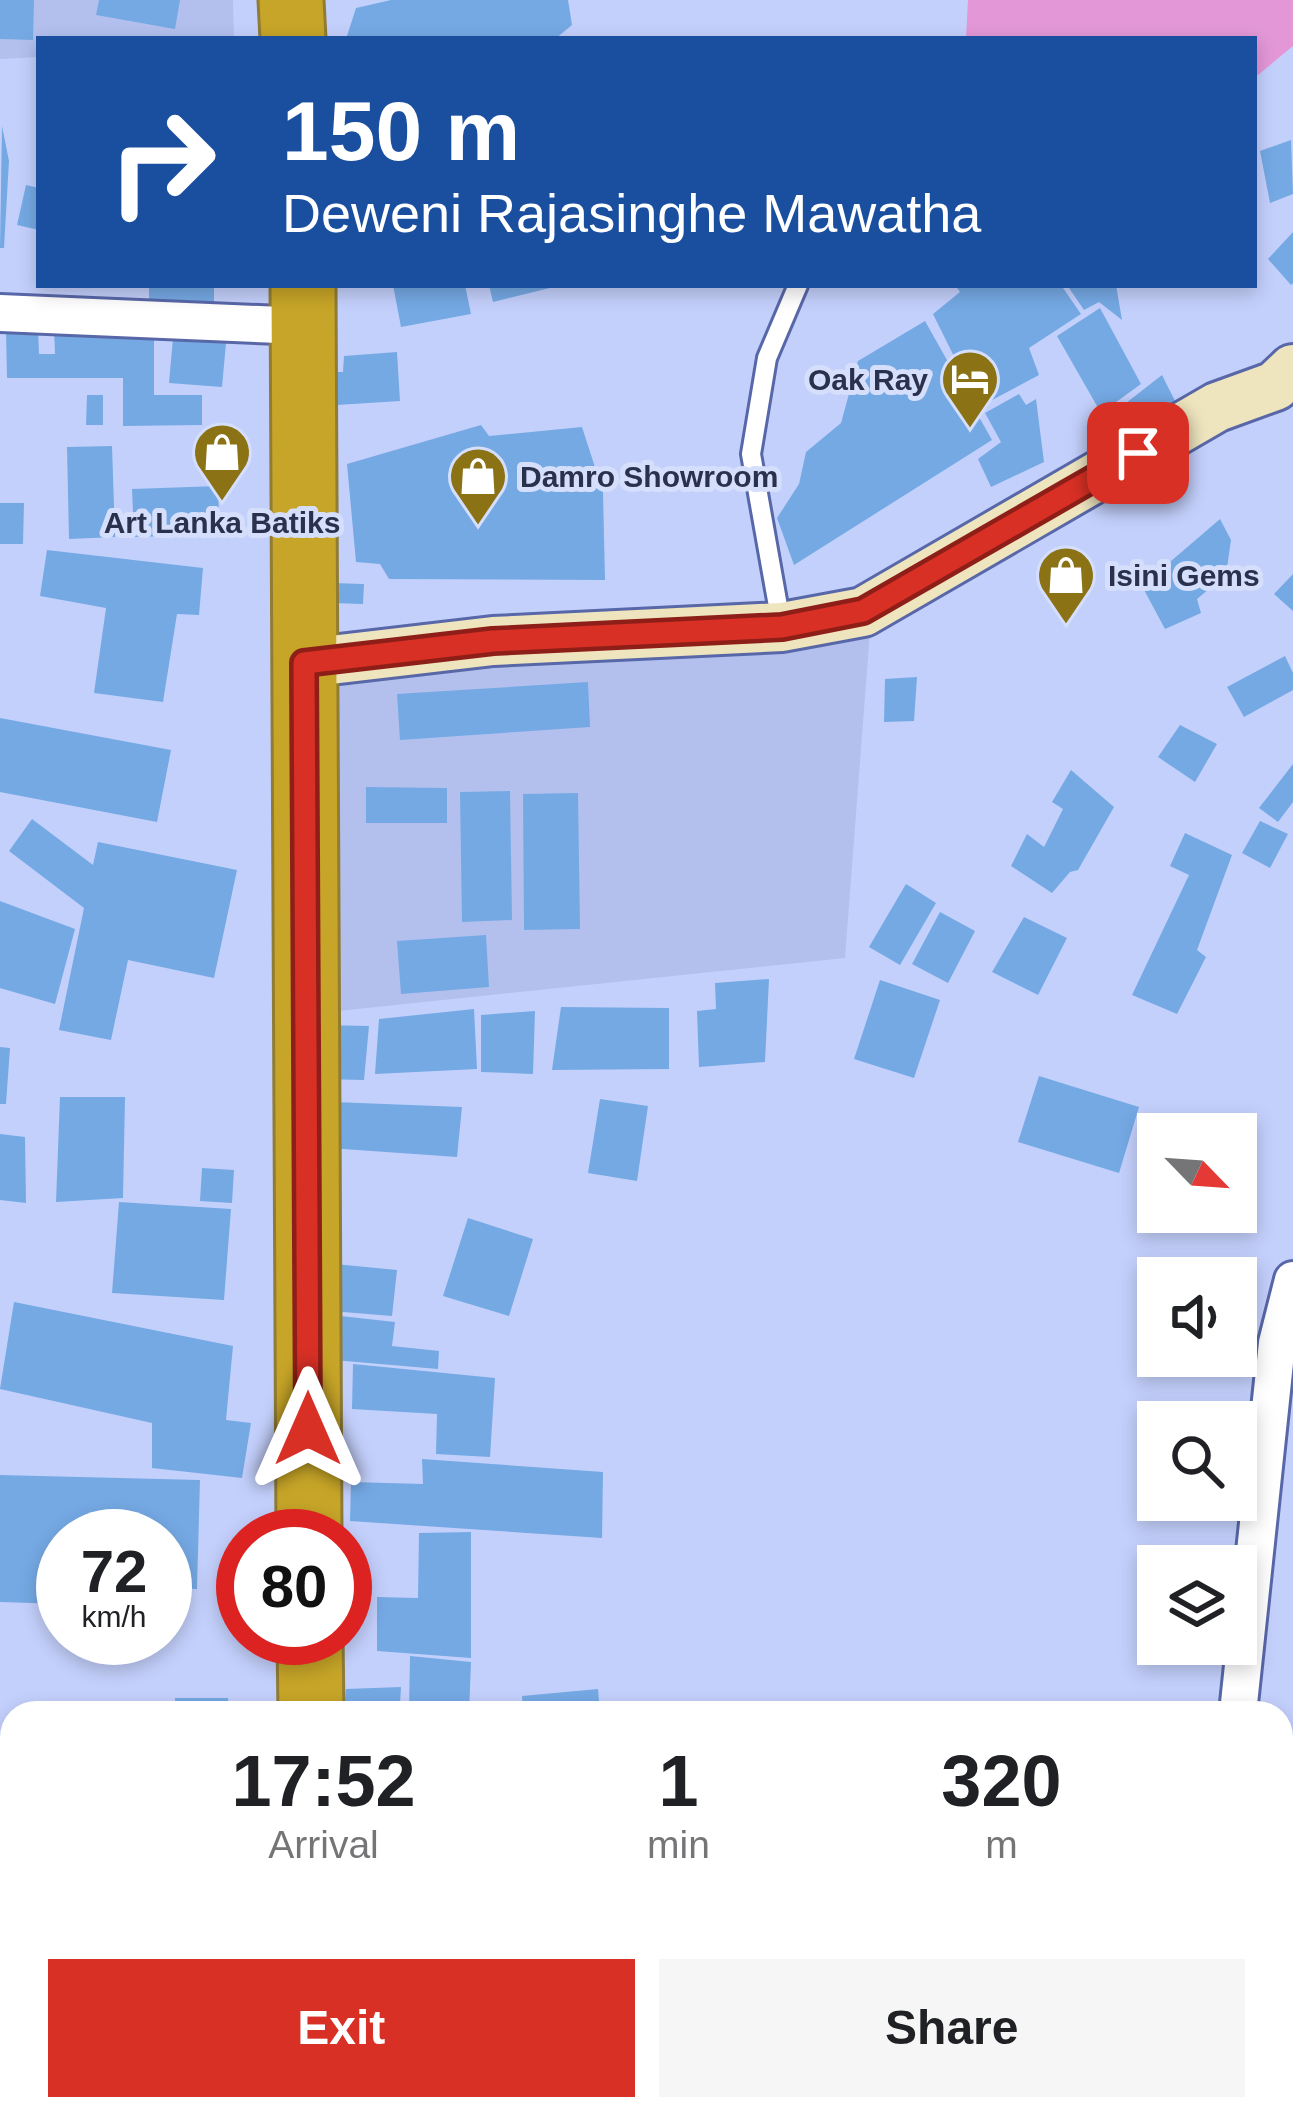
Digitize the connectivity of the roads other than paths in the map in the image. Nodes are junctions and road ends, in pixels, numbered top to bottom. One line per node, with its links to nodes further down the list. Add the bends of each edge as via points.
1 (291, 0): 2 (highway)
2 (293, 36)
3 (797, 288): 7 (lane, via 767,358 751,454)
4 (303, 305): 5 (street); 8 (highway)
5 (0, 313)
6 (1293, 368): 7 (street, via 1275,386 1216,407 863,611)
7 (782, 627): 8 (street, via 493,641)
8 (304, 663): 10 (highway)
9 (1293, 1280): 13 (street, via 1277,1343)
10 (309, 1509)
11 (310, 1665): 12 (highway)
12 (310, 1701)
13 (1239, 1701)

